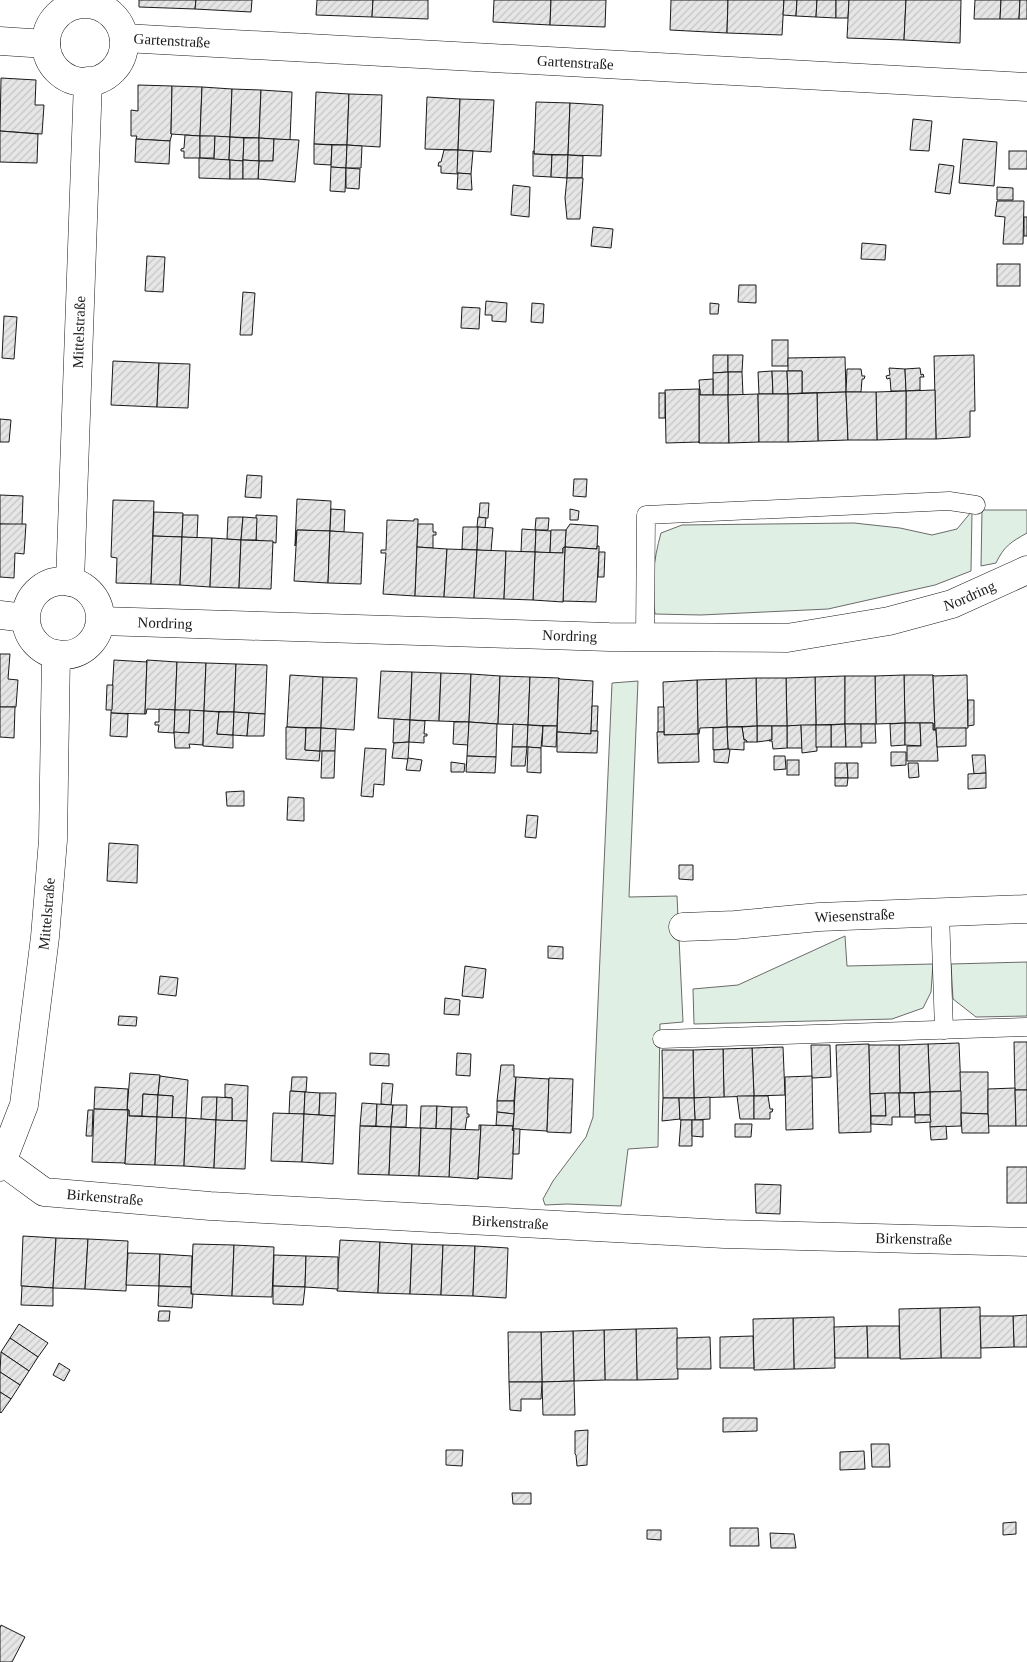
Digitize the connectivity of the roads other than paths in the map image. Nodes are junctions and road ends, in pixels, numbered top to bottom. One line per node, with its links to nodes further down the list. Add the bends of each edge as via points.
1 (91, 2): 2 (street, via 112,15); 4 (street, via 74,5 60,13 50,27)
2 (124, 38): 5 (street, via 115,67); 6 (street, Gartenstraße)
3 (0, 41): 4 (street)
4 (46, 44): 5 (street, via 52,63 59,71 77,81)
5 (88, 82): 9 (street, Mittelstraße)
6 (1027, 87)
7 (976, 505): 12 (lane, via 949,501 646,515)
8 (1027, 570): 12 (street, Nordring, via 952,604 889,621 787,638)
9 (70, 582): 10 (street, via 48,584); 11 (street, via 83,586 93,596)
10 (13, 616): 13 (street, via 37,644)
11 (101, 621): 12 (street, Nordring); 13 (street, via 90,644 81,651 69,655)
12 (645, 637)
13 (56, 654): 20 (street, Mittelstraße, via 53,840 45,937 24,1105)
14 (1027, 909): 15 (street, Wiesenstraße)
15 (940, 912): 16 (street, Wiesenstraße); 18 (lane)
16 (683, 927)
17 (1027, 1027): 18 (lane)
18 (944, 1030): 19 (lane)
19 (662, 1039)
20 (2, 1165): 21 (street, Birkenstraße, via 44,1192 210,1206 724,1234)
21 (1027, 1242)

